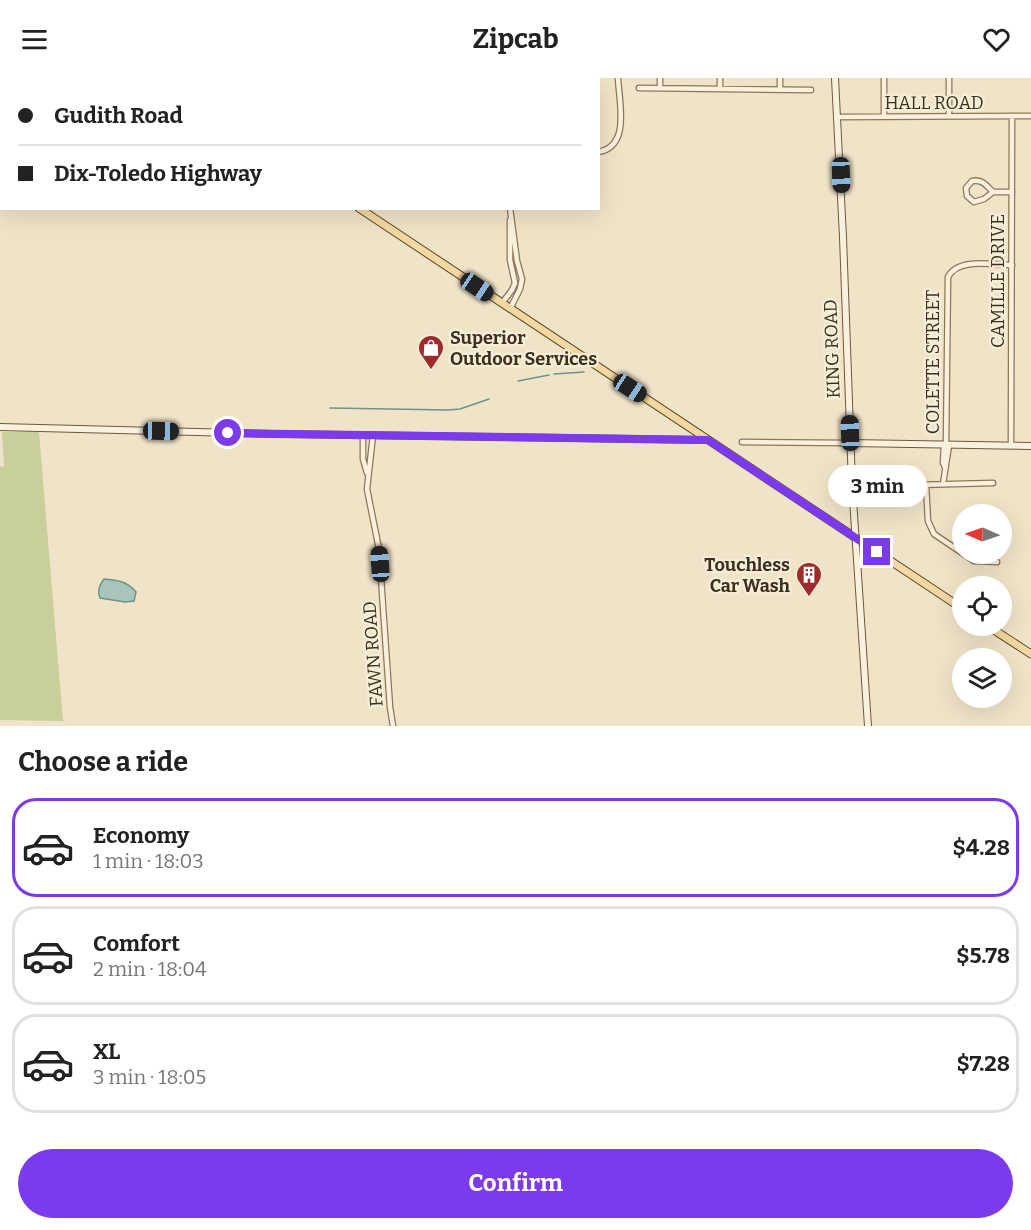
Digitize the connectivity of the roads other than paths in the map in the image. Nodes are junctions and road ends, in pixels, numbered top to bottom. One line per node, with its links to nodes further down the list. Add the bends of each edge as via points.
1 (618, 78): 18 (street, via 620,133 613,146)
2 (660, 78): 9 (street)
3 (720, 78): 10 (street)
4 (780, 78): 11 (street)
5 (836, 78): 17 (street, KING ROAD)
6 (884, 78): 13 (street)
7 (949, 78): 14 (street)
8 (639, 88): 9 (street)
9 (660, 88): 10 (street)
10 (720, 89): 11 (street)
11 (780, 90): 12 (street)
12 (811, 90)
13 (884, 116): 14 (street, HALL ROAD); 17 (street, HALL ROAD)
14 (949, 116): 15 (street, HALL ROAD)
15 (1012, 116): 16 (street, HALL ROAD); 20 (street, CAMILLE DRIVE)
16 (1031, 116)
17 (838, 117): 34 (street, KING ROAD)
18 (600, 151)
19 (993, 192): 19 (street, via 974,202 966,188 976,180); 20 (street)
20 (1012, 192): 26 (street, CAMILLE DRIVE)
21 (362, 210): 27 (main road)
22 (510, 210): 23 (street)
23 (512, 242): 24 (street); 25 (street)
24 (517, 261): 25 (street); 28 (street, via 522,279)
25 (511, 263): 27 (street, via 515,283)
26 (1012, 265): 35 (street, COLETTE STREET, via 962,265 948,277); 36 (street, CAMILLE DRIVE)
27 (502, 303): 28 (main road)
28 (510, 309): 32 (main road)
29 (0, 428): 30 (street)
30 (363, 435): 31 (street); 38 (street, FAWN ROAD)
31 (372, 435): 32 (street); 38 (street, FAWN ROAD)
32 (708, 440): 43 (main road)
33 (742, 442): 34 (street)
34 (850, 443): 35 (street); 40 (street, KING ROAD)
35 (946, 445): 36 (street); 41 (street, COLETTE STREET)
36 (1011, 446): 37 (street)
37 (1031, 446)
38 (367, 473): 48 (street, FAWN ROAD, via 368,499 379,549)
39 (993, 483): 41 (street)
40 (852, 484): 42 (street); 43 (street, KING ROAD)
41 (944, 484): 42 (street)
42 (926, 485): 44 (street, via 928,521 934,534)
43 (855, 538): 45 (main road); 49 (street, KING ROAD)
44 (952, 546)
45 (952, 602)
46 (1003, 636): 47 (main road)
47 (1031, 654)
48 (393, 726)
49 (868, 726)

